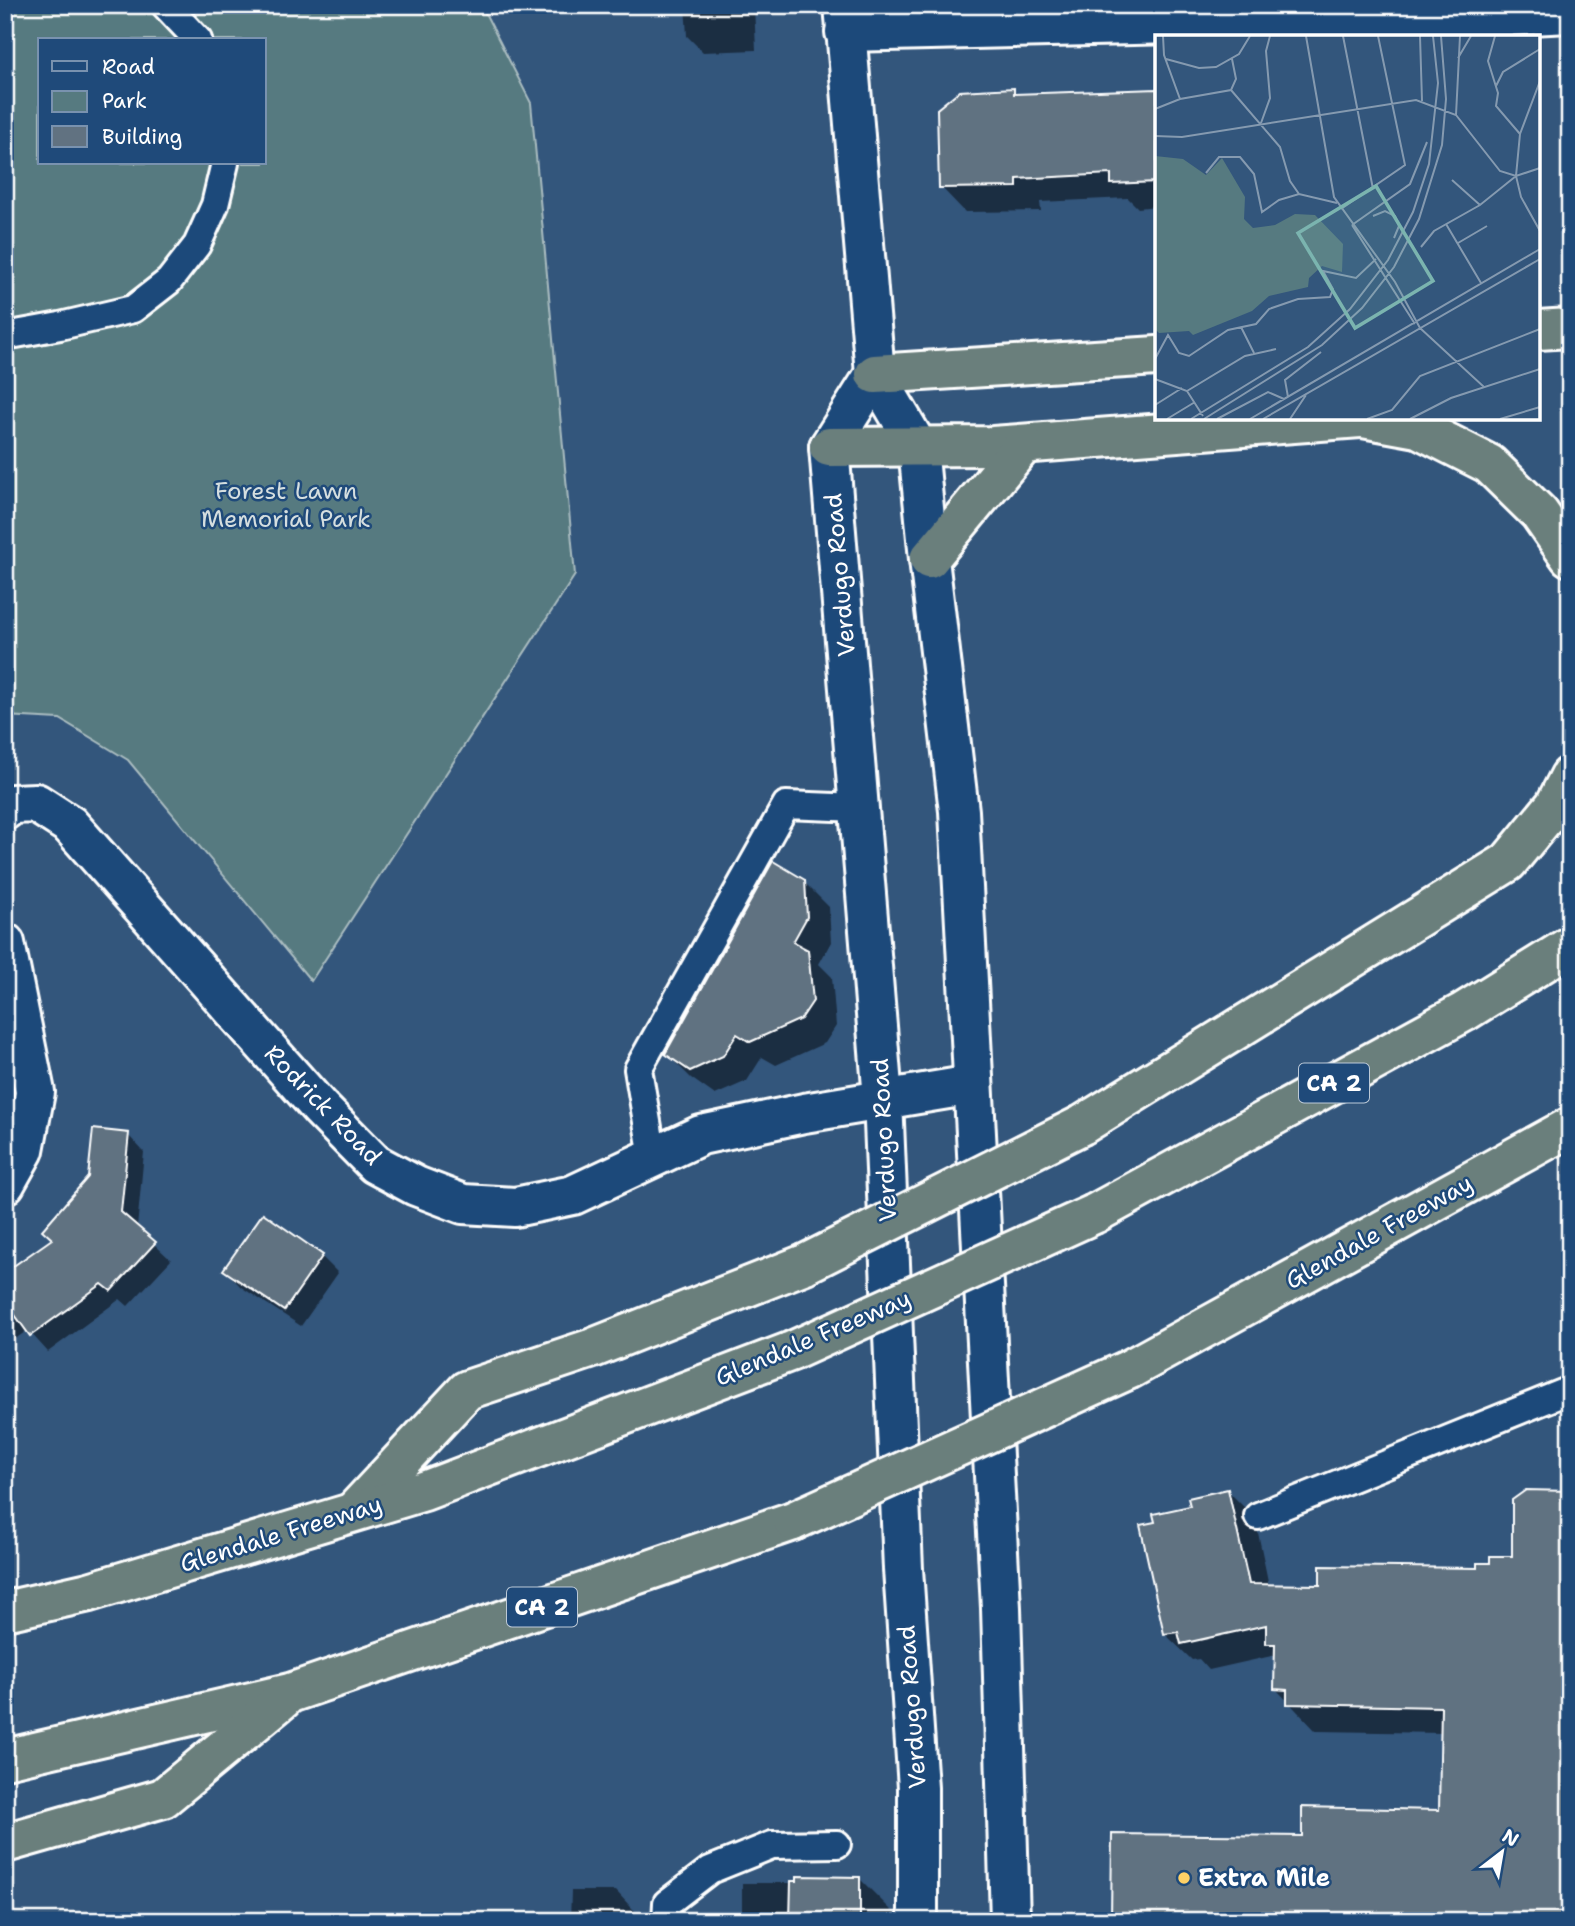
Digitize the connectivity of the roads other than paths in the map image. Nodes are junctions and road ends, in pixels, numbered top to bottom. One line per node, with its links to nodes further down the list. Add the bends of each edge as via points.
1 (166, 5): 5 (lane)
2 (1570, 13): 4 (main road)
3 (844, 19): 4 (main road); 11 (main road)
4 (1508, 19)
5 (196, 38)
6 (225, 164): 9 (lane, via 215,205 197,245 169,281 133,309)
7 (1570, 328): 8 (highway)
8 (1540, 330)
9 (5, 336)
10 (1155, 356): 11 (highway)
11 (874, 374): 15 (main road); 16 (main road)
12 (1335, 420): 14 (highway)
13 (1372, 420): 17 (highway, via 1418,428 1489,464 1539,513)
14 (1024, 444): 16 (highway); 18 (highway)
15 (829, 447): 16 (highway); 20 (main road, Verdugo Road)
16 (918, 447): 18 (main road)
17 (1570, 557)
18 (929, 559): 24 (main road, via 958,811)
19 (1570, 776): 30 (highway, bridge, via 1555,805 1508,862 1082,1125 805,1264 593,1348 467,1390)
20 (859, 808): 25 (main road, Verdugo Road); 27 (lane, via 786,804 638,1069)
21 (5, 810): 27 (main road, Rodrick Road, via 12,804 36,803 70,825 375,1164 463,1204 515,1207 573,1195)
22 (5, 943): 28 (main road, via 35,1092 24,1150)
23 (1570, 946): 30 (highway, Glendale Freeway / CA 2, bridge, via 1464,1012 1094,1214 792,1351 424,1491)
24 (972, 1085): 25 (main road, Rodrick Road); 39 (main road, via 1001,1608)
25 (883, 1099): 27 (main road, Rodrick Road, via 701,1135); 38 (main road, Verdugo Road, via 903,1569 918,1788)
26 (1570, 1127): 33 (highway, Glendale Freeway / CA 2, bridge, via 1130,1369 793,1521)
27 (653, 1157)
28 (5, 1184)
29 (1570, 1390): 31 (lane)
30 (351, 1514): 32 (highway, Glendale Freeway / CA 2, via 89,1592)
31 (1258, 1516)
32 (5, 1611)
33 (290, 1692): 34 (highway, Glendale Freeway / CA 2); 35 (highway, via 163,1798)
34 (5, 1759)
35 (5, 1843)
36 (837, 1844): 37 (lane, via 772,1844 710,1870 667,1903)
37 (666, 1921)
38 (918, 1921)
39 (1010, 1921)

